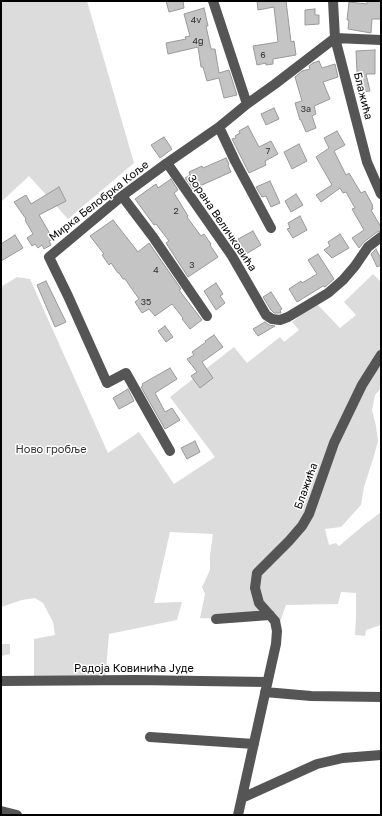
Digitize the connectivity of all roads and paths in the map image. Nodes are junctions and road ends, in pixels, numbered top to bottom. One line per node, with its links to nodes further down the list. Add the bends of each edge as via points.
1 (213, 1): 5 (street)
2 (333, 1): 3 (street, Блажића)
3 (335, 38): 4 (street); 5 (street, Мирка Белобрка Коље); 8 (street, Блажића, via 367,162)
4 (381, 40)
5 (247, 104): 6 (street, Мирка Белобрка Коље)
6 (219, 127): 7 (street, Мирка Белобрка Коље); 10 (street)
7 (167, 163): 9 (street, Мирка Белобрка Коље); 11 (street, Зорана Величковића, via 232,256 266,315 272,319 288,317 328,293 343,280 368,247)
8 (381, 194)
9 (122, 196): 12 (street); 14 (street, Мирка Белобрка Коље, via 49,257 107,383 126,373)
10 (271, 228)
11 (381, 237)
12 (207, 316)
13 (381, 355): 15 (street, Блажића, via 362,385 334,443 309,514 289,541 257,573 255,588 260,603)
14 (170, 451)
15 (270, 615): 16 (street); 18 (street, Блажића, via 275,621 277,631)
16 (216, 619)
17 (1, 681): 18 (street, Радоја Ковинића Јуде)
18 (268, 682): 19 (street, Блажића)
19 (265, 692): 20 (street, via 311,696); 22 (street, Блажића)
20 (381, 697)
21 (150, 738): 22 (street)
22 (254, 744): 24 (street, Блажића)
23 (381, 754): 24 (street, via 317,764)
24 (242, 798): 27 (street, Блажића)
25 (1, 812): 26 (street)
26 (17, 815)
27 (238, 815)

